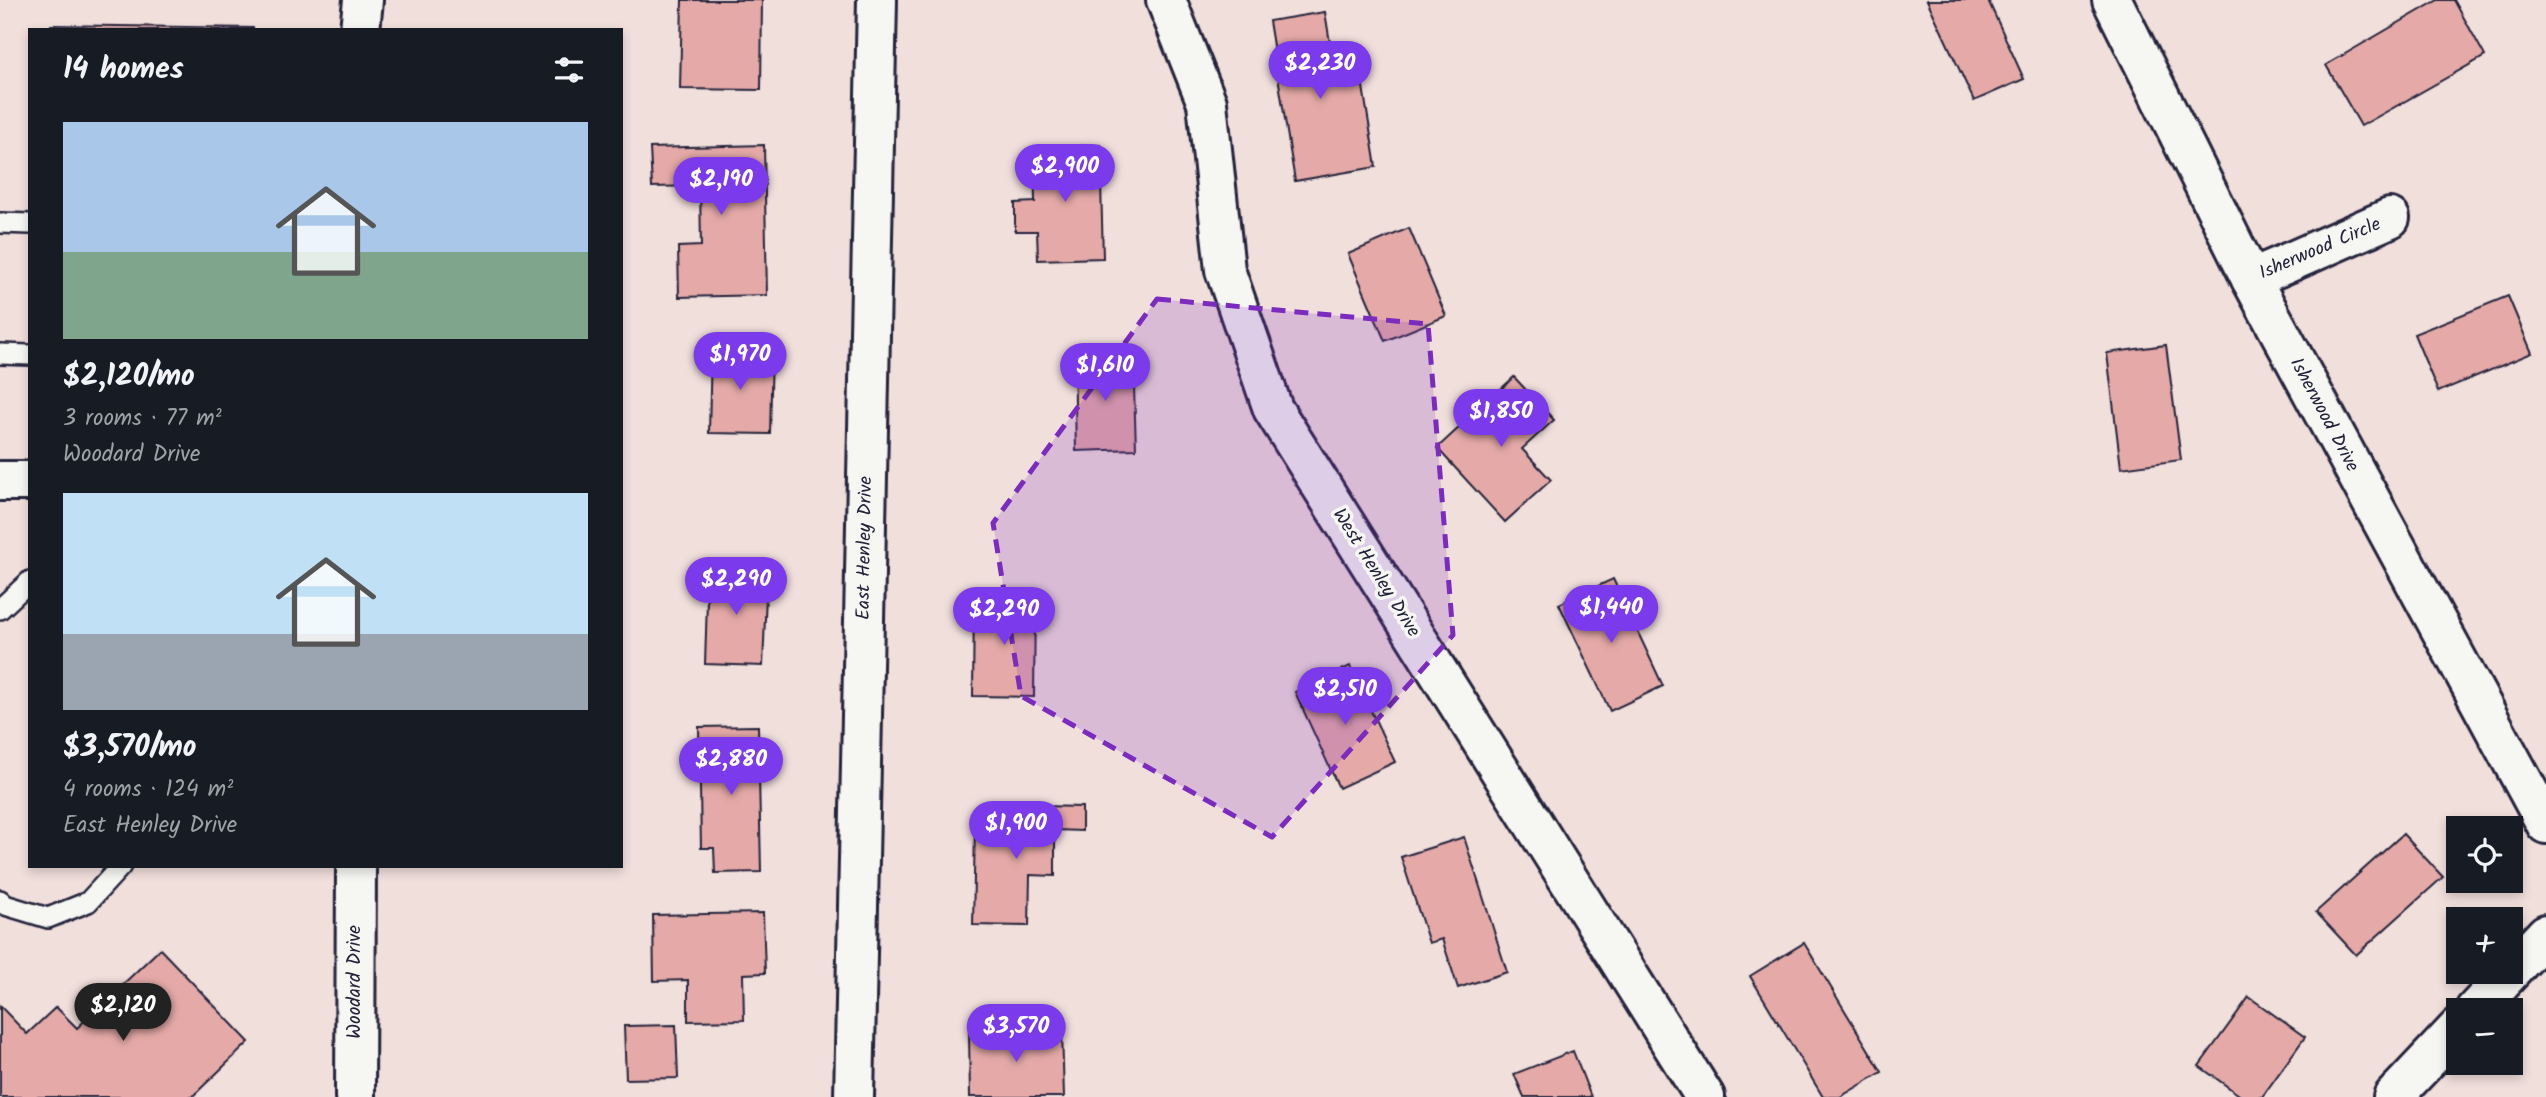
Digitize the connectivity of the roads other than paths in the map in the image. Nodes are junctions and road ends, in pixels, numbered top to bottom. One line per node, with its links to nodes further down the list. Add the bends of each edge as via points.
1 (363, 0): 5 (street)
2 (877, 0): 24 (street, East Henley Drive)
3 (1166, 0): 25 (street, West Henley Drive, via 1206,103 1225,270 1273,409)
4 (2112, 0): 9 (street, Isherwood Drive)
5 (360, 28)
6 (2390, 219): 9 (street, Isherwood Circle)
7 (0, 223): 8 (lane)
8 (28, 224)
9 (2250, 279): 16 (street, Isherwood Drive)
10 (0, 354): 11 (lane)
11 (28, 355)
12 (0, 481): 13 (street)
13 (28, 481)
14 (28, 583): 15 (lane)
15 (0, 609)
16 (2546, 824)
17 (119, 868): 19 (lane, via 88,902 48,918)
18 (356, 868): 23 (street, Woodard Drive)
19 (0, 900)
20 (2546, 934): 21 (street)
21 (2486, 998)
22 (2446, 1041): 26 (street)
23 (355, 1097)
24 (854, 1097)
25 (1705, 1097)
26 (2393, 1097)

